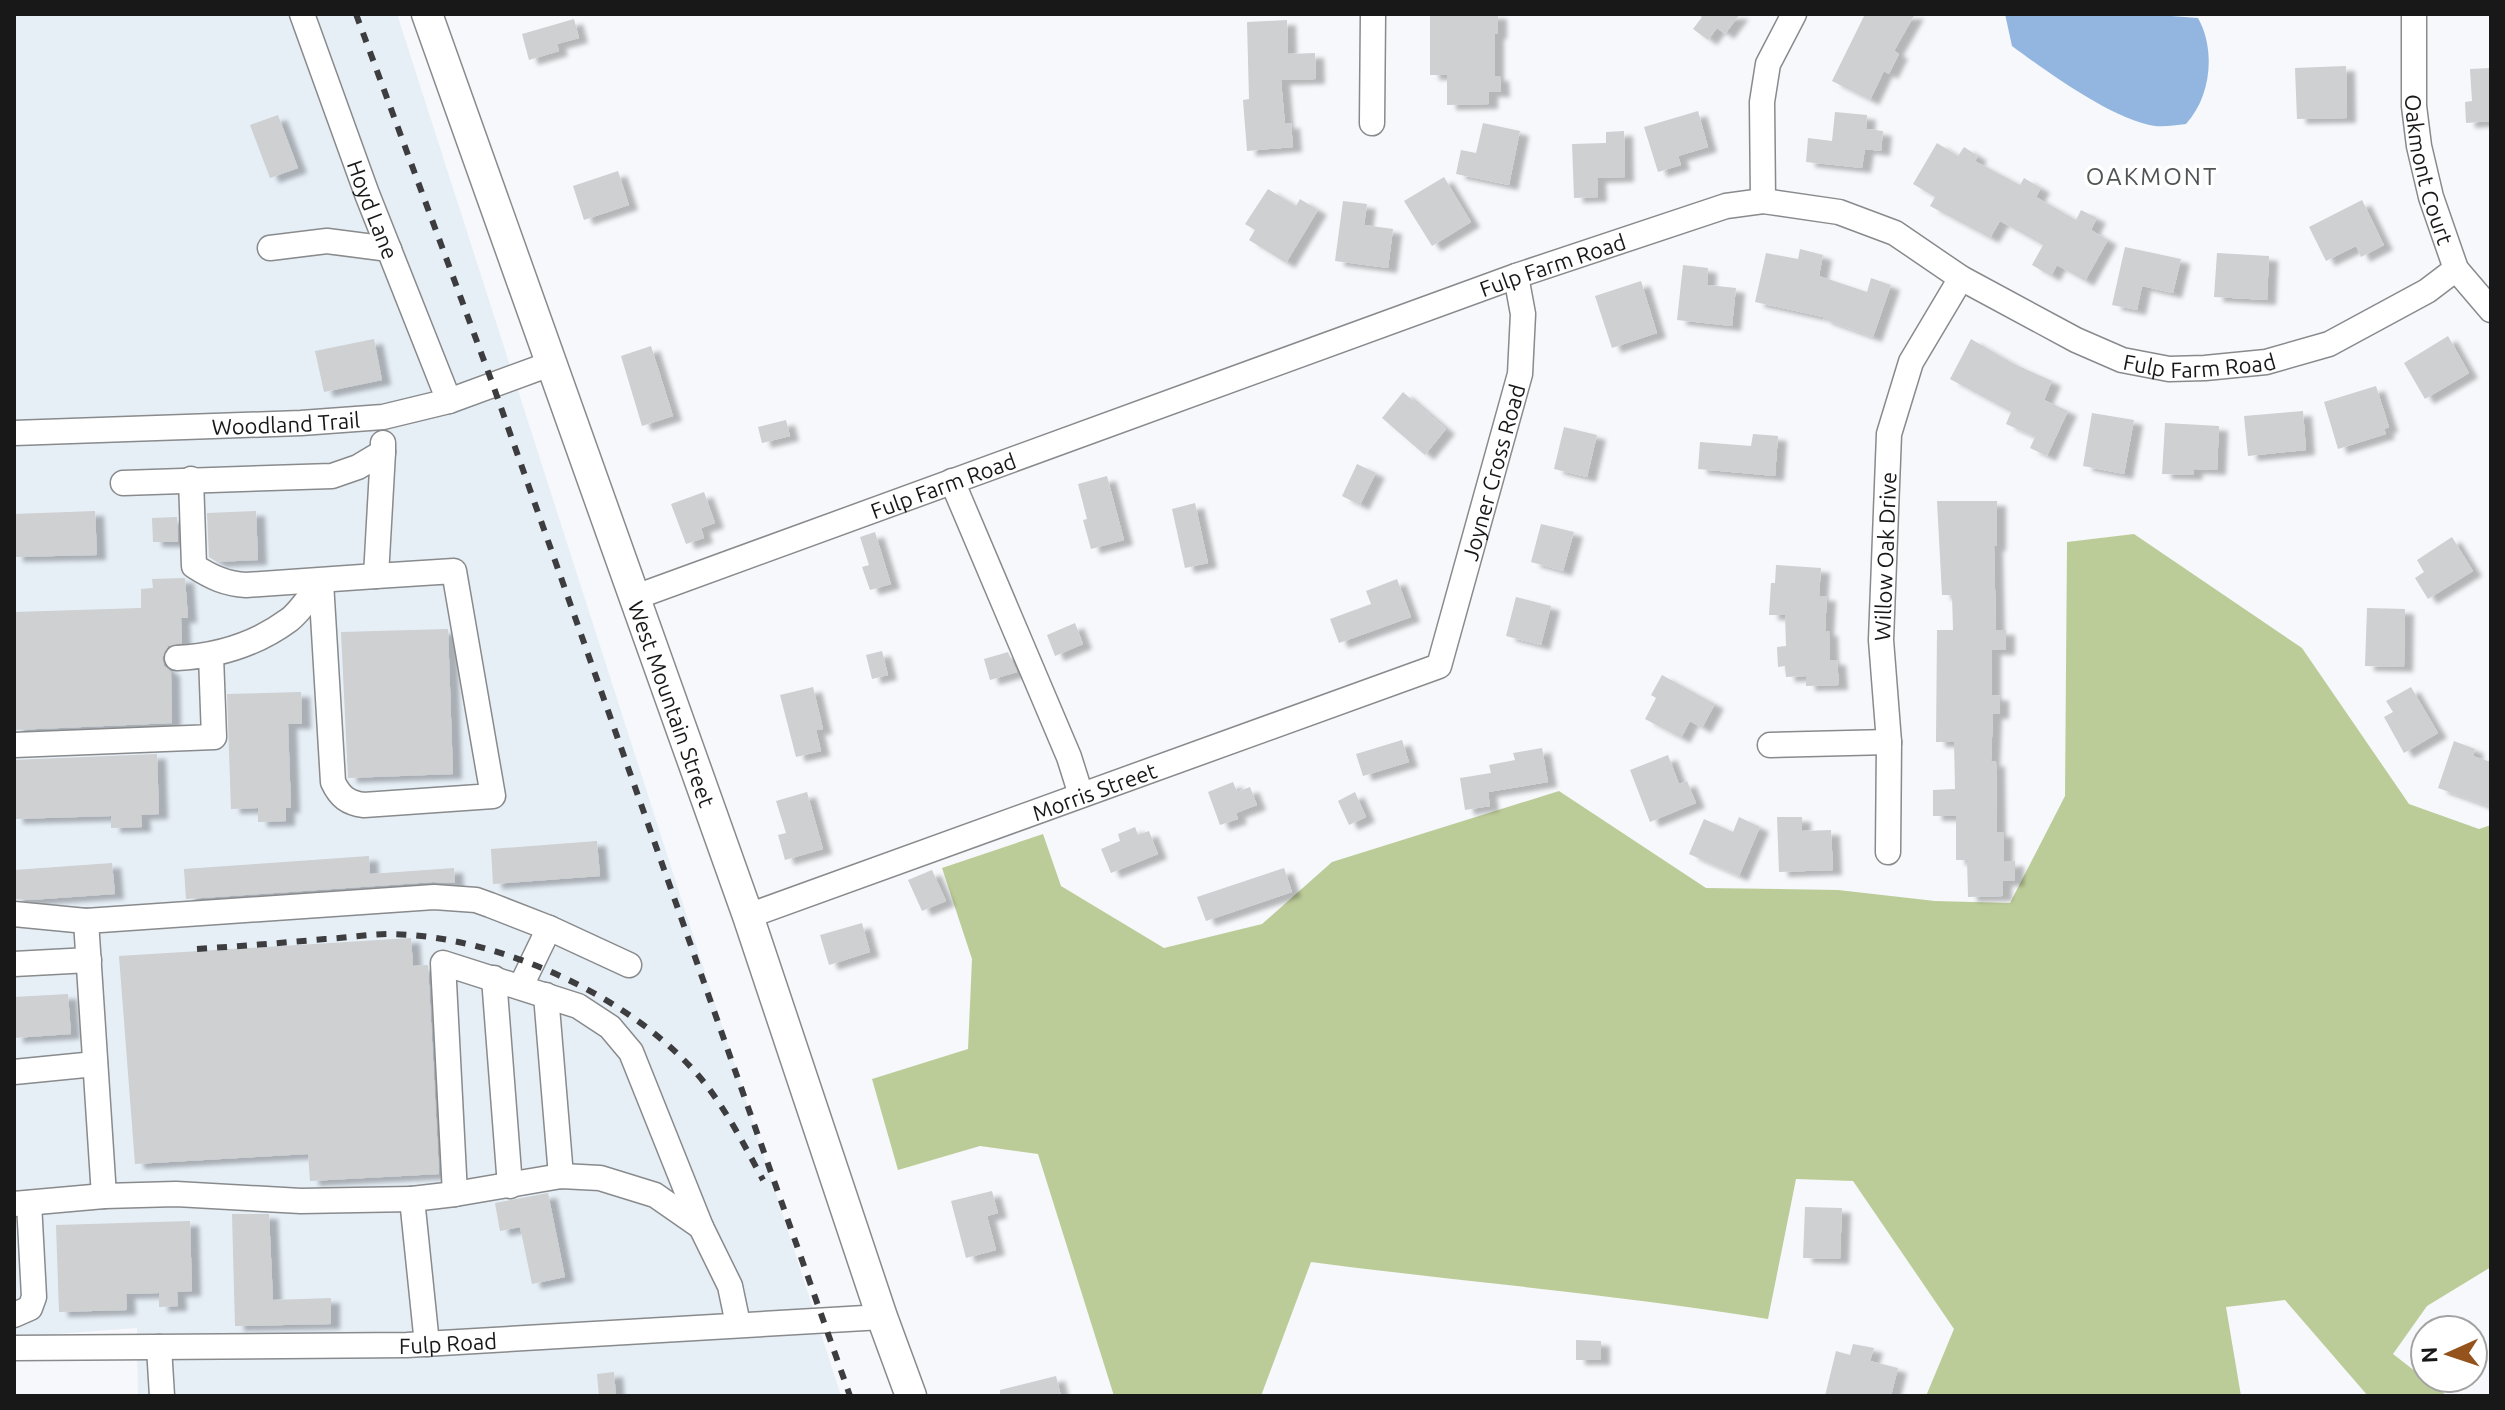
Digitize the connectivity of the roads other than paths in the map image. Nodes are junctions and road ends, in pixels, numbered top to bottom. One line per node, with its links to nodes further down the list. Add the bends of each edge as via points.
1 (302, 14): 9 (street, Hoyd Lane)
2 (427, 14): 14 (main road, West Mountain Street)
3 (1373, 14): 6 (street)
4 (1794, 14): 7 (street, via 1768,64 1762,102)
5 (2414, 15): 10 (street, Oakmont Court, via 2419,146)
6 (1372, 123)
7 (1763, 201): 11 (street, Fulp Farm Road, via 1726,206); 12 (street, Fulp Farm Road, via 1839,212 1895,233)
8 (270, 248): 9 (street, via 327,241)
9 (389, 249): 15 (street, Hoyd Lane)
10 (2456, 269): 12 (street, Fulp Farm Road, via 2427,291 2329,344 2266,362 2169,369 2122,360 2076,340); 13 (street, Oakmont Court)
11 (1516, 276): 20 (street, Fulp Farm Road); 27 (street, Joyner Cross Road, via 1523,314 1520,374)
12 (1961, 278): 28 (street, Willow Oak Drive, via 1911,362 1889,434 1881,640)
13 (2491, 310)
14 (550, 364): 15 (street, Woodland Trail); 24 (main road, West Mountain Street)
15 (449, 401): 16 (street, Woodland Trail)
16 (383, 417): 17 (street, Woodland Trail); 18 (street)
17 (14, 433)
18 (383, 452): 19 (street, via 332,476); 22 (street)
19 (191, 479): 21 (street); 23 (street, via 194,566 230,584)
20 (952, 481): 24 (street, Fulp Farm Road); 31 (street)
21 (123, 483)
22 (376, 576): 23 (street); 23 (street, via 454,571 493,796 364,805 338,793 333,782)
23 (321, 582): 25 (street, via 290,619 238,648)
24 (633, 598): 34 (main road, West Mountain Street)
25 (211, 656): 26 (street); 29 (street, via 214,737)
26 (177, 658)
27 (1439, 666): 31 (street, Morris Street)
28 (1889, 742): 30 (street); 32 (street, Willow Oak Drive)
29 (14, 745)
30 (1770, 745)
31 (1081, 795): 34 (street, Morris Street)
32 (1888, 852)
33 (14, 914): 35 (street)
34 (748, 916): 53 (main road, West Mountain Street)
35 (86, 921): 36 (street, via 434,897 476,900); 37 (street)
36 (549, 928): 39 (street); 41 (street)
37 (89, 960): 38 (street); 43 (street)
38 (14, 964)
39 (629, 965)
40 (494, 978): 41 (street); 46 (street); 47 (street, via 443,963)
41 (521, 986): 42 (street)
42 (546, 995): 45 (street); 51 (street, via 578,1006 610,1027 631,1052)
43 (95, 1064): 44 (street); 48 (street)
44 (14, 1072)
45 (561, 1176): 46 (street); 51 (street, via 600,1178 655,1195)
46 (510, 1186): 47 (street)
47 (455, 1194): 49 (street)
48 (104, 1196): 49 (street); 50 (street)
49 (412, 1199): 55 (street)
50 (22, 1203): 52 (street, via 34,1297 30,1308)
51 (701, 1227): 54 (street, via 730,1286)
52 (14, 1315)
53 (882, 1317): 54 (street, Fulp Road); 59 (main road, West Mountain Street)
54 (738, 1324): 55 (street, Fulp Road)
55 (427, 1344): 56 (street, Fulp Road)
56 (159, 1347): 57 (street, Fulp Road); 58 (street)
57 (14, 1348)
58 (162, 1396)
59 (911, 1396)

